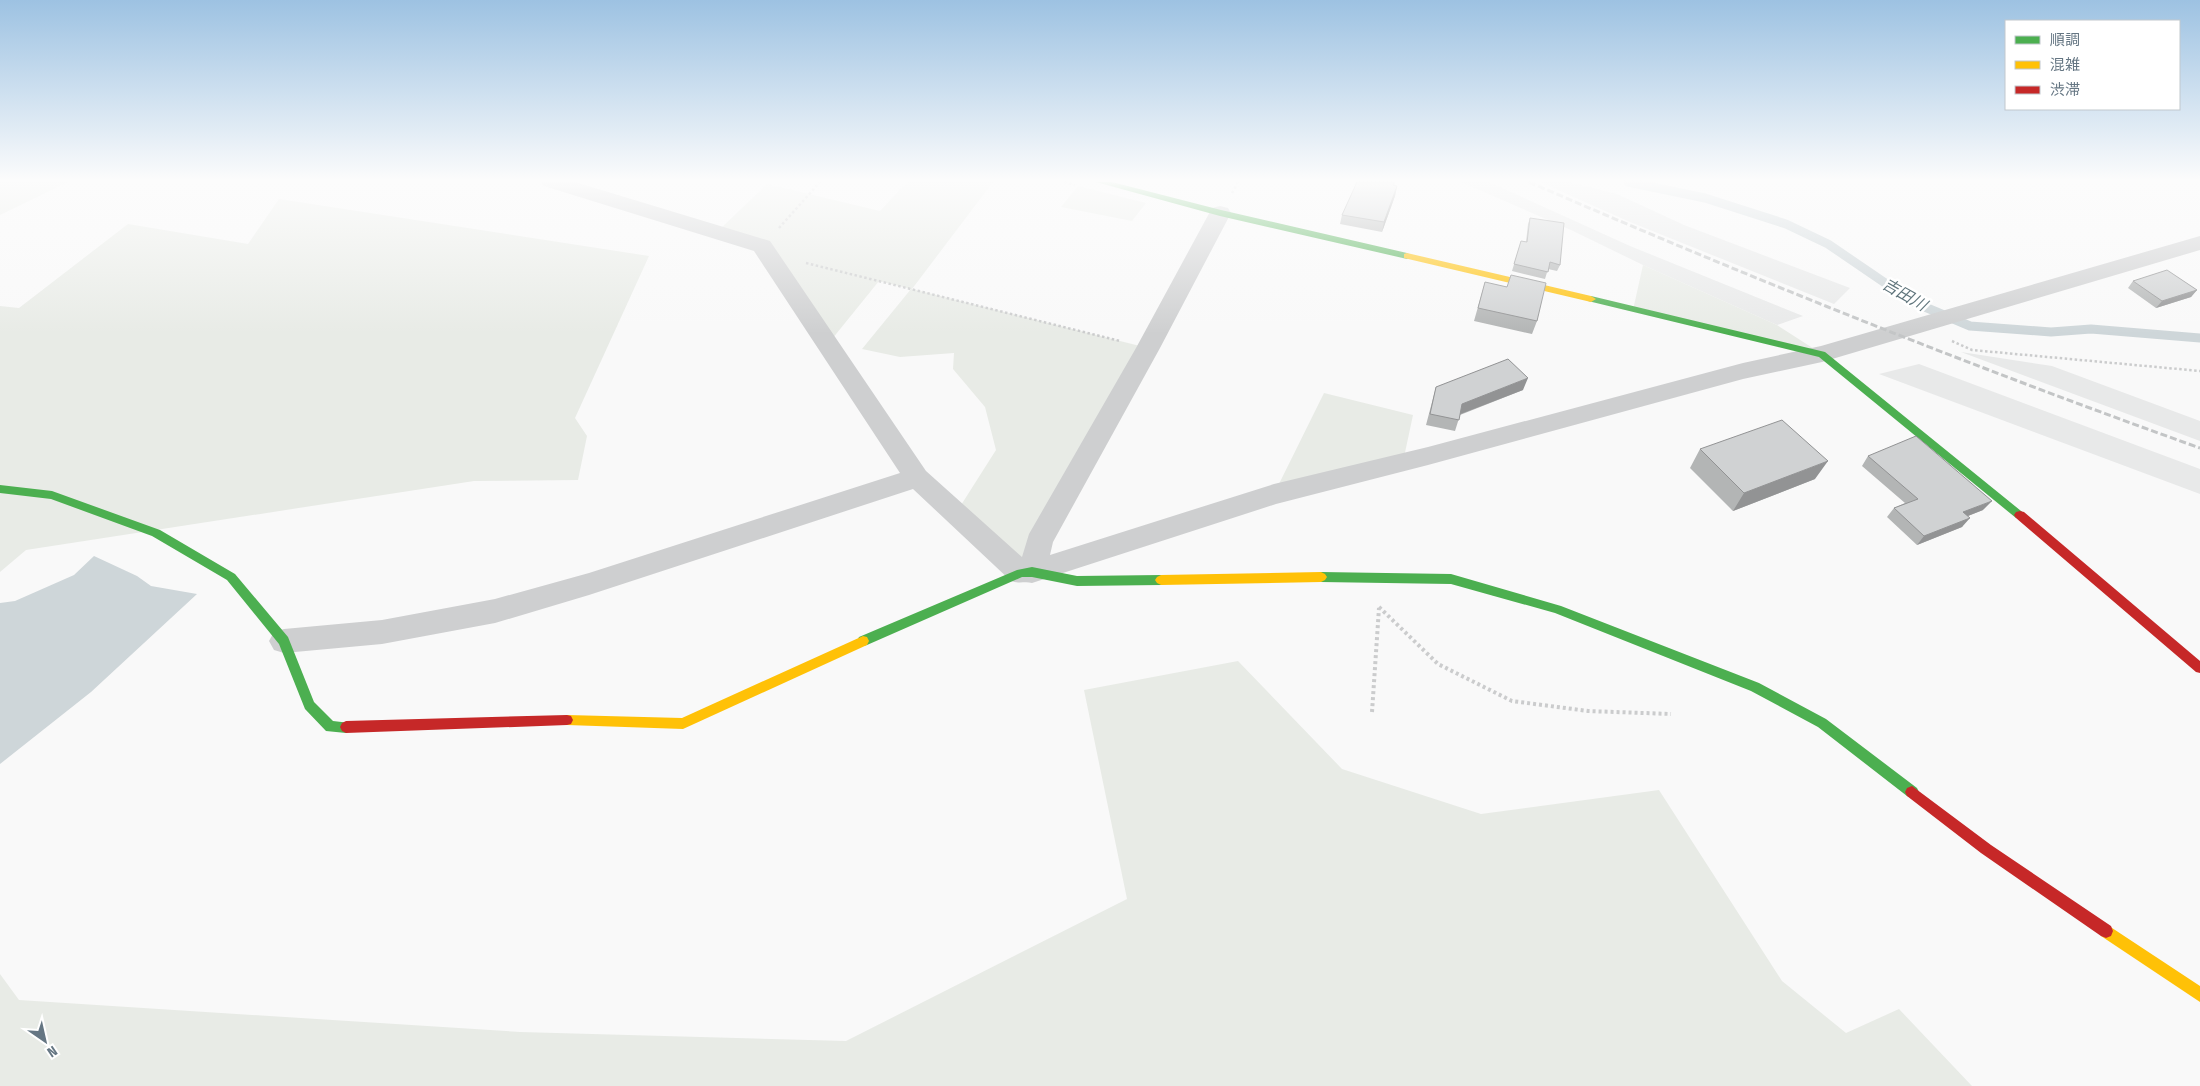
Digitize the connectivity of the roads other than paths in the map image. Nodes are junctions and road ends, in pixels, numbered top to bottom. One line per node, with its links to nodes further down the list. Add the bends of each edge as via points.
1 (719, 233): 6 (street, via 762,246)
2 (1210, 233): 8 (street, via 1039,542)
3 (1306, 233): 5 (street)
4 (2200, 243): 5 (street)
5 (1822, 354): 8 (street, via 1743,371 1274,494); 10 (street, via 2019,514)
6 (917, 478): 8 (street); 9 (street, via 590,584 495,611 382,632)
7 (0, 489): 9 (street, via 52,495 156,533 231,577)
8 (1027, 573): 9 (street, via 891,628 683,724 561,720 330,728 309,705); 11 (street, via 1077,582 1356,576 1451,580 1557,609 1754,688 1822,723 1986,849)
9 (284, 641)
10 (2200, 668)
11 (2200, 995)

